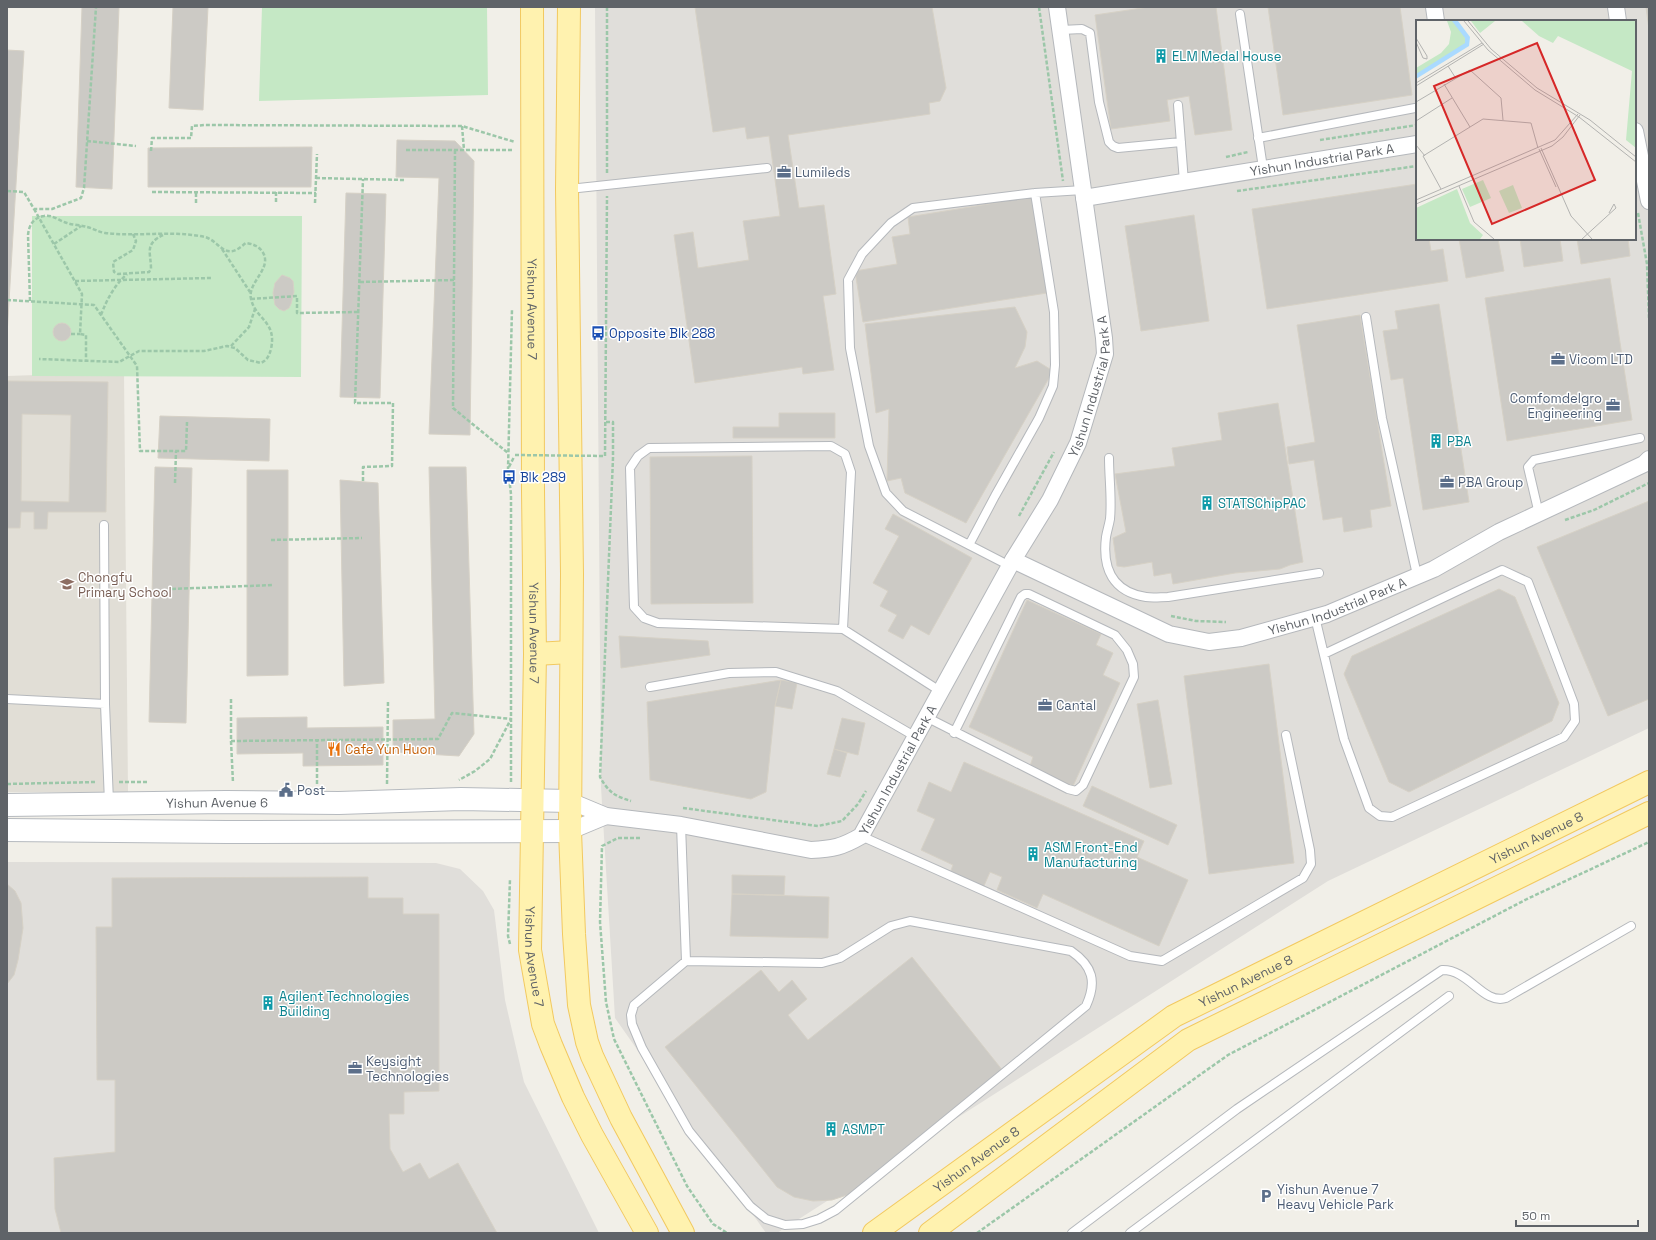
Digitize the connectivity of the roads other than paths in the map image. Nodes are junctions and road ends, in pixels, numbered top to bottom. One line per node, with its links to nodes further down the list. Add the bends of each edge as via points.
1 (532, 7): 36 (main road, Yishun Avenue 7)
2 (569, 7): 19 (main road)
3 (1057, 7): 9 (street, Yishun Industrial Park A)
4 (1434, 7): 7 (street)
5 (1616, 7): 8 (street)
6 (1240, 14): 12 (lane)
7 (1436, 20)
8 (1618, 20)
9 (1061, 30): 14 (lane, via 1082,29 1090,33 1099,102 1112,146 1118,148); 21 (street, Yishun Industrial Park A)
10 (1178, 105): 14 (lane)
11 (1415, 108): 12 (lane)
12 (1258, 138): 17 (lane)
13 (1636, 140): 22 (street)
14 (1181, 142): 18 (lane)
15 (1416, 144): 17 (street, Yishun Industrial Park A)
16 (767, 168): 19 (lane)
17 (1263, 168): 18 (street, Yishun Industrial Park A)
18 (1184, 182): 21 (street, Yishun Industrial Park A)
19 (567, 189): 35 (main road)
20 (1035, 192): 21 (lane); 29 (lane, via 1054,312 1053,386 1039,418); 29 (lane, via 913,208 891,223 862,254 848,280 850,348 869,446 886,493 903,511)
21 (1084, 194): 30 (street, Yishun Industrial Park A, via 1105,354 1078,443 1050,500)
22 (1643, 203)
23 (1366, 317): 32 (lane, via 1382,418)
24 (1640, 438): 27 (lane, via 1534,460 1528,467)
25 (1109, 458): 31 (lane, via 1110,520 1106,538 1107,567 1118,585 1130,592 1147,597 1168,597)
26 (1649, 459): 27 (street, Yishun Industrial Park A, via 1644,464)
27 (1538, 514): 32 (street, Yishun Industrial Park A, via 1499,532 1434,569)
28 (104, 525): 41 (lane)
29 (969, 545): 30 (lane)
30 (1011, 563): 33 (street, Yishun Industrial Park A, via 1169,634 1209,642 1241,638); 39 (street, Yishun Industrial Park A)
31 (1319, 572)
32 (1417, 575): 33 (street, Yishun Industrial Park A)
33 (1315, 617): 37 (lane)
34 (843, 629): 34 (lane, via 658,623 644,618 634,607 630,468 638,456 649,448 823,446 831,446 845,454 851,472); 39 (lane)
35 (571, 652): 36 (main road); 48 (main road)
36 (535, 654): 47 (main road, Yishun Avenue 7)
37 (1324, 654): 37 (lane, via 1344,739 1369,808 1380,816 1392,817 1564,737 1575,721 1574,704 1528,582 1502,570)
38 (650, 687): 45 (lane, via 729,673 776,672 837,691)
39 (940, 691): 42 (street, Yishun Industrial Park A)
40 (7, 699): 41 (lane)
41 (105, 704): 49 (lane)
42 (926, 717): 43 (lane); 45 (street, Yishun Industrial Park A)
43 (954, 732): 43 (lane, via 1076,791 1083,785 1134,677 1133,664 1127,650 1115,635 1025,594)
44 (1286, 735): 57 (lane, via 1311,864 1303,878 1162,961 1130,956)
45 (916, 737): 57 (street, Yishun Industrial Park A)
46 (1649, 782): 63 (main road, Yishun Avenue 8, via 1174,1016)
47 (532, 799): 48 (main road, Yishun Avenue 6); 49 (main road, Yishun Avenue 6); 55 (main road, Yishun Avenue 7)
48 (570, 801): 52 (street, Yishun Industrial Park A); 56 (main road)
49 (109, 804): 50 (main road, Yishun Avenue 6)
50 (7, 805)
51 (1649, 813): 64 (main road, Yishun Avenue 8, via 1188,1040)
52 (606, 816): 53 (street, Yishun Industrial Park A); 56 (street, Yishun Industrial Park A)
53 (681, 825): 57 (street, Yishun Industrial Park A, via 811,850 829,850); 59 (lane)
54 (7, 830): 55 (main road)
55 (531, 830): 56 (main road); 62 (main road, Yishun Avenue 7, via 530,950 543,1024 573,1097)
56 (570, 831): 61 (main road, via 579,1005 587,1042 622,1118)
57 (861, 836)
58 (1631, 926): 65 (lane, via 1499,1000 1491,997 1458,972 1442,970 1237,1109)
59 (686, 961): 59 (lane, via 634,1005 631,1014 635,1030 642,1048 689,1130 750,1206 766,1219 785,1225 803,1224 836,1210 1086,1006 1092,994 1089,969 1082,959 1071,951 910,921 891,926 840,958 822,963)
60 (1449, 996): 66 (lane)
61 (683, 1232)
62 (647, 1233)
63 (874, 1233)
64 (930, 1233)
65 (1072, 1233)
66 (1130, 1233)

